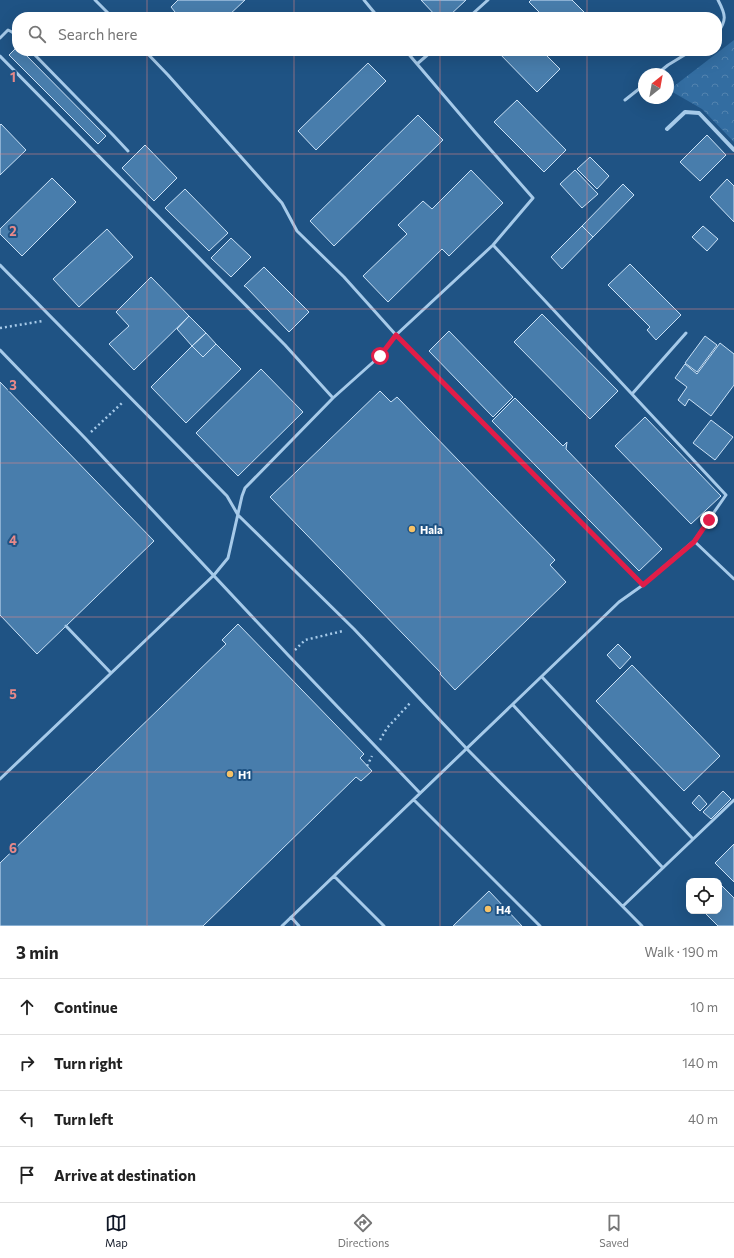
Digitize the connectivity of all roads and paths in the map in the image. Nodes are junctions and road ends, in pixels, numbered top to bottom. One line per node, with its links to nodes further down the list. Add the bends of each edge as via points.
1 (95, 0): 5 (lane)
2 (364, 0): 6 (lane)
3 (488, 0): 7 (lane)
4 (718, 0): 8 (lane, via 724,11)
5 (107, 12)
6 (374, 12)
7 (475, 12)
8 (722, 28)
9 (12, 32): 10 (lane, via 8,30)
10 (0, 38)
11 (0, 56): 33 (lane, via 285,345)
12 (36, 56): 23 (lane)
13 (150, 56): 29 (lane, via 282,203 297,231 344,277)
14 (410, 56): 17 (lane)
15 (426, 56): 17 (lane)
16 (683, 56): 18 (lane)
17 (417, 64): 24 (lane, via 533,198)
18 (664, 68)
19 (638, 89): 20 (lane)
20 (625, 100)
21 (667, 129): 22 (street, via 685,112 699,113)
22 (734, 150)
23 (128, 152)
24 (493, 245): 29 (lane); 31 (lane)
25 (0, 265): 26 (lane)
26 (55, 319): 27 (path); 32 (lane)
27 (0, 328)
28 (686, 334): 31 (lane)
29 (396, 335): 33 (lane, via 380,356); 39 (lane)
30 (0, 350): 34 (lane)
31 (632, 394): 36 (lane, via 726,495)
32 (130, 396): 34 (path); 35 (lane, via 227,496)
33 (333, 398): 35 (lane, via 245,488)
34 (85, 438): 37 (lane)
35 (238, 515): 37 (lane, via 228,558); 41 (lane)
36 (694, 542): 38 (lane); 39 (lane)
37 (214, 575): 42 (lane); 43 (lane)
38 (734, 579)
39 (643, 585): 44 (lane, via 620,602)
40 (66, 626): 43 (lane)
41 (354, 629): 42 (path, via 305,640); 45 (lane)
42 (289, 656): 47 (lane)
43 (111, 673): 50 (lane)
44 (542, 677): 46 (lane); 54 (lane)
45 (416, 695): 47 (path, via 387,728); 48 (lane)
46 (513, 705): 48 (lane); 55 (lane)
47 (376, 747): 49 (path); 51 (lane)
48 (467, 749): 51 (lane); 57 (lane)
49 (367, 766)
50 (0, 779)
51 (420, 793): 52 (lane)
52 (414, 800): 56 (lane); 62 (lane)
53 (734, 800): 54 (lane)
54 (693, 839): 55 (lane)
55 (663, 868): 57 (lane)
56 (334, 876): 58 (lane); 61 (lane)
57 (622, 906): 63 (lane)
58 (291, 918): 59 (lane); 60 (lane)
59 (282, 926)
60 (299, 926)
61 (384, 926)
62 (540, 926)
63 (642, 926)

